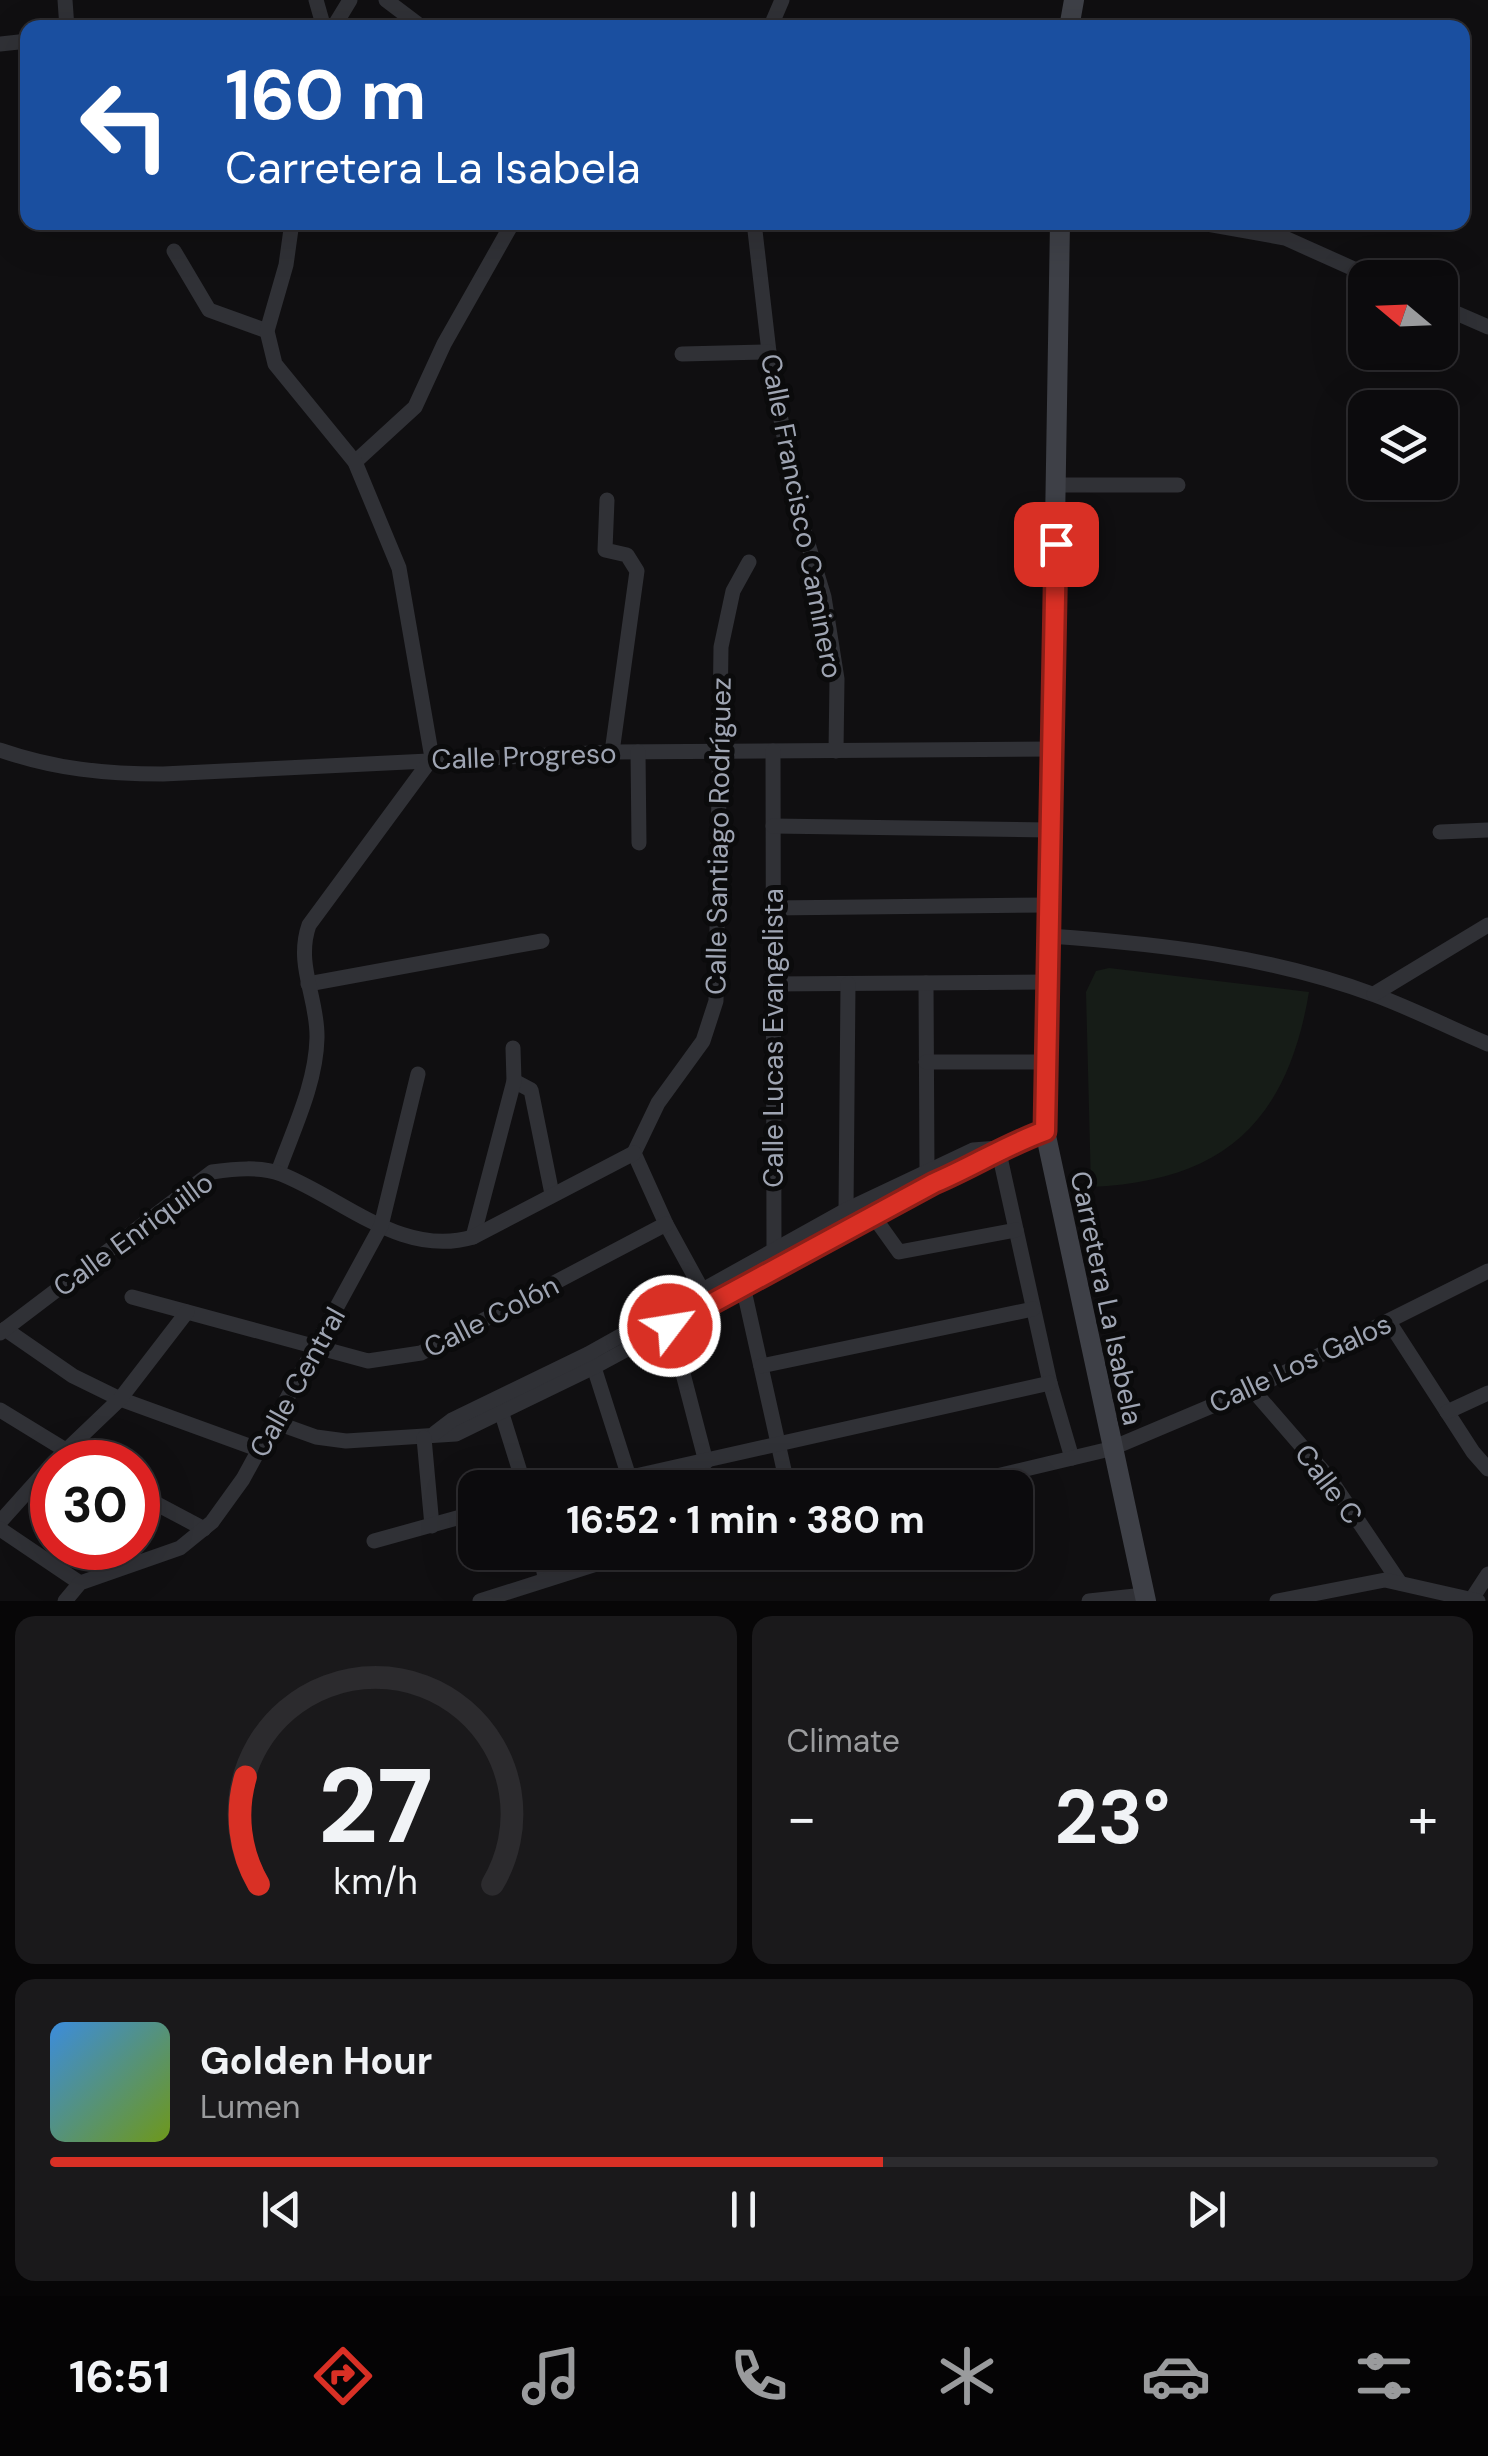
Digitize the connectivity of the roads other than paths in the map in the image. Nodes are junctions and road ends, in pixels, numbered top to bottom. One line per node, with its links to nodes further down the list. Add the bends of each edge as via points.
1 (386, 0): 2 (street)
2 (412, 20)
3 (291, 230): 12 (street)
4 (508, 230): 15 (street, via 415,406)
5 (755, 230): 13 (street, Calle Francisco Caminero)
6 (1060, 230): 17 (main road, Carretera La Isabela)
7 (1240, 230): 9 (street, via 1285,238)
8 (174, 251): 12 (street, via 209,310)
9 (1348, 266)
10 (1458, 314): 11 (street)
11 (1488, 327)
12 (266, 331): 15 (street, via 275,364)
13 (769, 352): 14 (street); 23 (street, Calle Francisco Caminero, via 796,504 824,596 837,679)
14 (682, 354)
15 (355, 462): 27 (street, via 398,568)
16 (1178, 484): 17 (street)
17 (1057, 485): 20 (main road, Carretera La Isabela)
18 (607, 500): 24 (street, via 605,550 627,555 637,571)
19 (749, 562): 26 (street, Calle Santiago Rodríguez, via 733,590 721,647)
20 (1052, 749): 23 (street, Calle Progreso); 29 (main road, Carretera La Isabela)
21 (0, 750): 27 (street, Calle Progreso, via 45,766 104,774)
22 (773, 751): 23 (street, Calle Progreso); 26 (street, Calle Progreso); 28 (street, Calle Lucas Evangelista)
23 (836, 751)
24 (612, 752): 25 (street, Calle Progreso); 27 (street, Calle Progreso)
25 (638, 752): 26 (street, Calle Progreso); 32 (street)
26 (720, 752): 52 (street, Calle Santiago Rodríguez, via 712,1022)
27 (432, 758): 40 (street, via 309,925 301,948)
28 (774, 826): 29 (street); 34 (street, Calle Lucas Evangelista)
29 (1049, 830): 33 (main road, Carretera La Isabela)
30 (1488, 830): 31 (street)
31 (1440, 832)
32 (638, 842)
33 (1049, 905): 34 (street); 36 (main road, Carretera La Isabela)
34 (772, 908): 41 (street, Calle Lucas Evangelista)
35 (1488, 925): 43 (street)
36 (1050, 936): 38 (main road, Carretera La Isabela); 43 (street, via 1248,959)
37 (542, 940): 40 (street)
38 (1048, 982): 39 (street); 47 (main road, Carretera La Isabela)
39 (926, 983): 42 (street); 46 (street)
40 (308, 984): 54 (street, via 316,1013 314,1056)
41 (772, 984): 42 (street); 62 (street, Calle Lucas Evangelista)
42 (848, 984): 56 (street)
43 (1374, 994): 44 (street)
44 (1488, 1044)
45 (514, 1048): 49 (street)
46 (926, 1062): 47 (street); 53 (street)
47 (1047, 1062): 50 (main road, Carretera La Isabela)
48 (418, 1074): 59 (street, Calle Central)
49 (514, 1080): 55 (street, via 531,1090); 61 (street)
50 (1045, 1131): 51 (street); 87 (main road, Carretera La Isabela)
51 (998, 1148): 53 (street, via 973,1150); 57 (street); 60 (street)
52 (634, 1153): 55 (street); 58 (street)
53 (927, 1170): 56 (street)
54 (278, 1172): 59 (street); 71 (street, Calle Enriquillo, via 212,1172)
55 (552, 1194): 61 (street)
56 (846, 1210): 62 (street)
57 (874, 1217): 60 (street, via 900,1252); 64 (street)
58 (666, 1224): 65 (street); 72 (street, Calle Colón, via 421,1353 368,1361)
59 (381, 1226): 61 (street, via 423,1242); 72 (street, Calle Central)
60 (1016, 1230): 67 (street)
61 (473, 1237)
62 (774, 1251): 65 (street)
63 (1488, 1272): 70 (street, Calle Los Galos)
64 (744, 1286): 65 (street); 74 (street)
65 (706, 1296): 69 (street)
66 (132, 1297): 68 (street, Calle Colón)
67 (1034, 1309): 74 (street); 75 (street)
68 (188, 1312): 72 (street, Calle Colón); 78 (street)
69 (668, 1319): 73 (street); 90 (street)
70 (1389, 1322): 76 (street, Calle Los Galos); 80 (street)
71 (2, 1330): 78 (street)
72 (316, 1348): 82 (street, Calle Central)
73 (592, 1360): 81 (street); 83 (street, via 452,1420); 93 (street)
74 (761, 1366): 86 (street)
75 (1050, 1383): 86 (street); 89 (street)
76 (1252, 1389): 87 (street, Calle Los Galos); 108 (street, Calle C, via 1330,1479)
77 (1488, 1393): 80 (street)
78 (120, 1399): 85 (street); 88 (street)
79 (0, 1410): 84 (street)
80 (1448, 1412): 91 (street)
81 (502, 1414): 83 (street, via 456,1434); 92 (street)
82 (276, 1423): 83 (street, via 346,1440); 88 (street, Calle Central)
83 (430, 1436): 101 (street)
84 (35, 1440)
85 (77, 1440)
86 (778, 1446): 90 (street); 95 (street)
87 (1110, 1449): 89 (street, Calle Los Galos); 110 (main road, Carretera La Isabela)
88 (260, 1450): 102 (street, Calle Central)
89 (1072, 1458): 96 (street, Calle Los Galos)
90 (706, 1462): 94 (street)
91 (1488, 1468)
92 (519, 1470)
93 (626, 1470)
94 (668, 1470)
95 (784, 1470)
96 (1022, 1470)
97 (30, 1491): 100 (street)
98 (160, 1506): 102 (street)
99 (458, 1518): 101 (street)
100 (0, 1526): 109 (street)
101 (432, 1526): 103 (street)
102 (204, 1529): 109 (street, Calle Central, via 180,1548)
103 (374, 1541)
104 (543, 1570): 107 (street)
105 (572, 1570): 107 (street)
106 (1488, 1574): 111 (street)
107 (545, 1578): 113 (street)
108 (1400, 1583): 111 (street); 115 (street, via 1385,1580)
109 (80, 1584): 112 (street, Calle Central)
110 (1145, 1598): 114 (street)
111 (1475, 1599)
112 (65, 1601)
113 (480, 1601)
114 (1089, 1601)
115 (1277, 1601)

